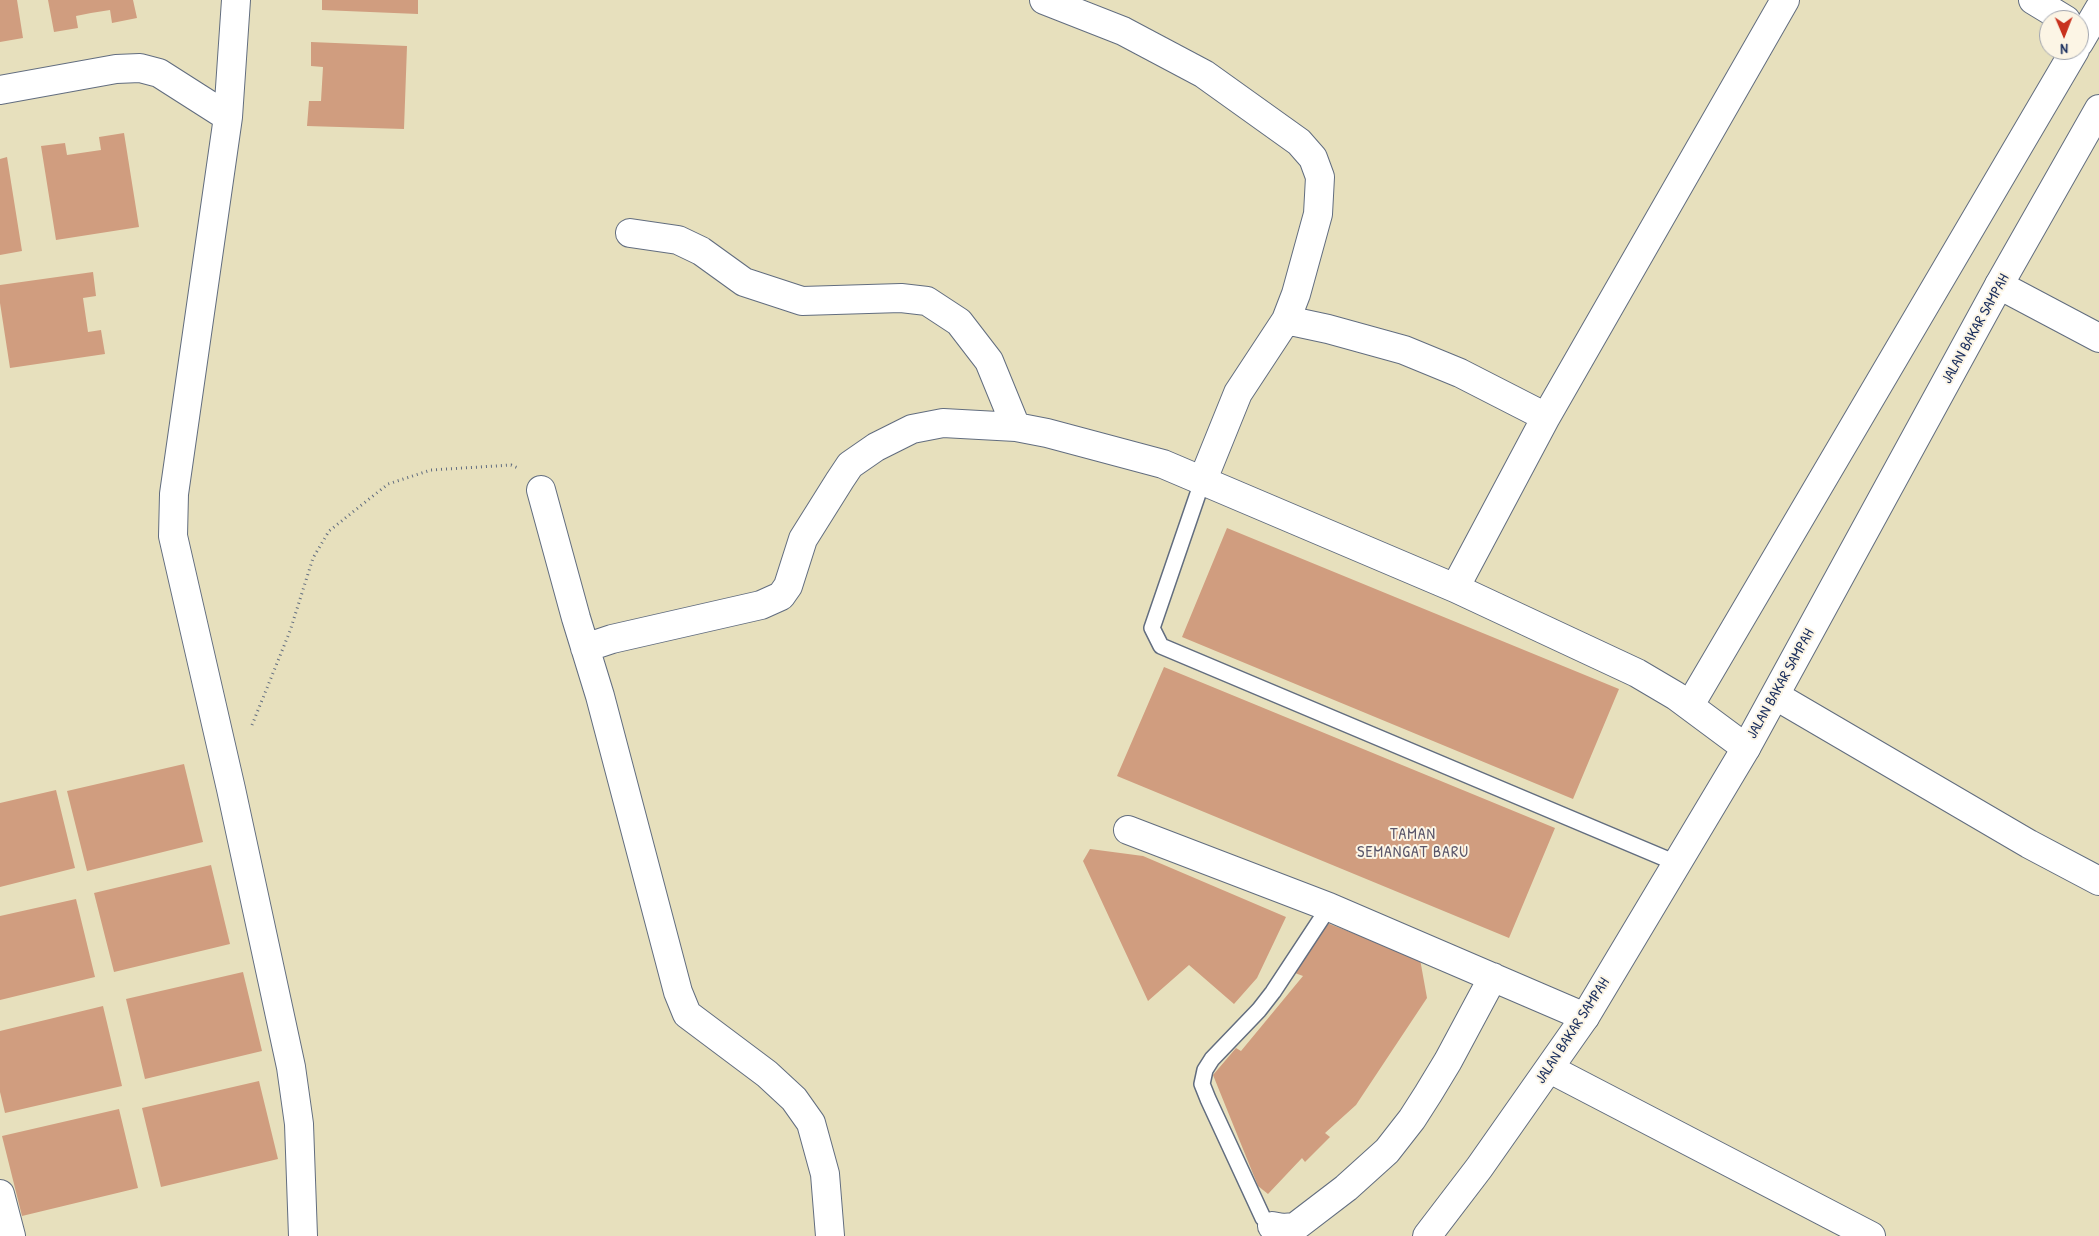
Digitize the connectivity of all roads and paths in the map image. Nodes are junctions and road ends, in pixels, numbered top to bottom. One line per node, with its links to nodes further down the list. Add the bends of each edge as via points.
1 (236, 0): 9 (street)
2 (1044, 0): 12 (street, via 1123,31 1204,74 1299,142 1313,158 1320,177 1318,214)
3 (1785, 0): 14 (street)
4 (2033, 0): 5 (street)
5 (2049, 10)
6 (2067, 60): 21 (street)
7 (0, 90): 9 (street, via 116,69 140,68 159,73)
8 (2099, 109): 11 (street, JALAN BAKAR SAMPAH)
9 (228, 116): 34 (street, via 174,494 173,536 291,1067 299,1124)
10 (630, 233): 15 (street, via 678,240 701,251 744,282 802,301 901,298 927,301 959,322 989,361)
11 (1999, 285): 13 (street); 20 (street, JALAN BAKAR SAMPAH)
12 (1286, 320): 14 (street, via 1404,350 1460,373); 16 (street, via 1238,393)
13 (2099, 338)
14 (1546, 417): 18 (street)
15 (1016, 427): 16 (street, via 1162,464); 19 (street, via 944,423 912,429 876,447 850,465 840,480 803,539 788,586 781,596 761,605)
16 (1202, 482): 18 (street); 25 (lane, via 1152,628 1161,646)
17 (541, 490): 19 (street); 22 (path, via 530,474 511,465 431,470 388,484 329,531 313,558 290,631)
18 (1455, 588): 21 (street, via 1637,673)
19 (585, 648): 35 (street, via 678,992 687,1014 767,1074 794,1099 811,1123 825,1174)
20 (1776, 696): 23 (street, JALAN BAKAR SAMPAH); 26 (street, via 2029,844)
21 (1690, 705): 23 (street)
22 (251, 726)
23 (1746, 748): 25 (street, JALAN BAKAR SAMPAH)
24 (1128, 830): 27 (street)
25 (1676, 863): 29 (street, JALAN BAKAR SAMPAH)
26 (2099, 881)
27 (1329, 908): 28 (street); 32 (lane, via 1274,992 1204,1070 1202,1084 1208,1099 1263,1218)
28 (1493, 977): 29 (street); 32 (street, via 1433,1086 1387,1152 1295,1227)
29 (1585, 1017): 30 (street, JALAN BAKAR SAMPAH)
30 (1550, 1069): 36 (street, JALAN BAKAR SAMPAH); 37 (street)
31 (0, 1194): 33 (street)
32 (1272, 1226)
33 (11, 1236)
34 (303, 1236)
35 (830, 1236)
36 (1427, 1236)
37 (1871, 1236)

